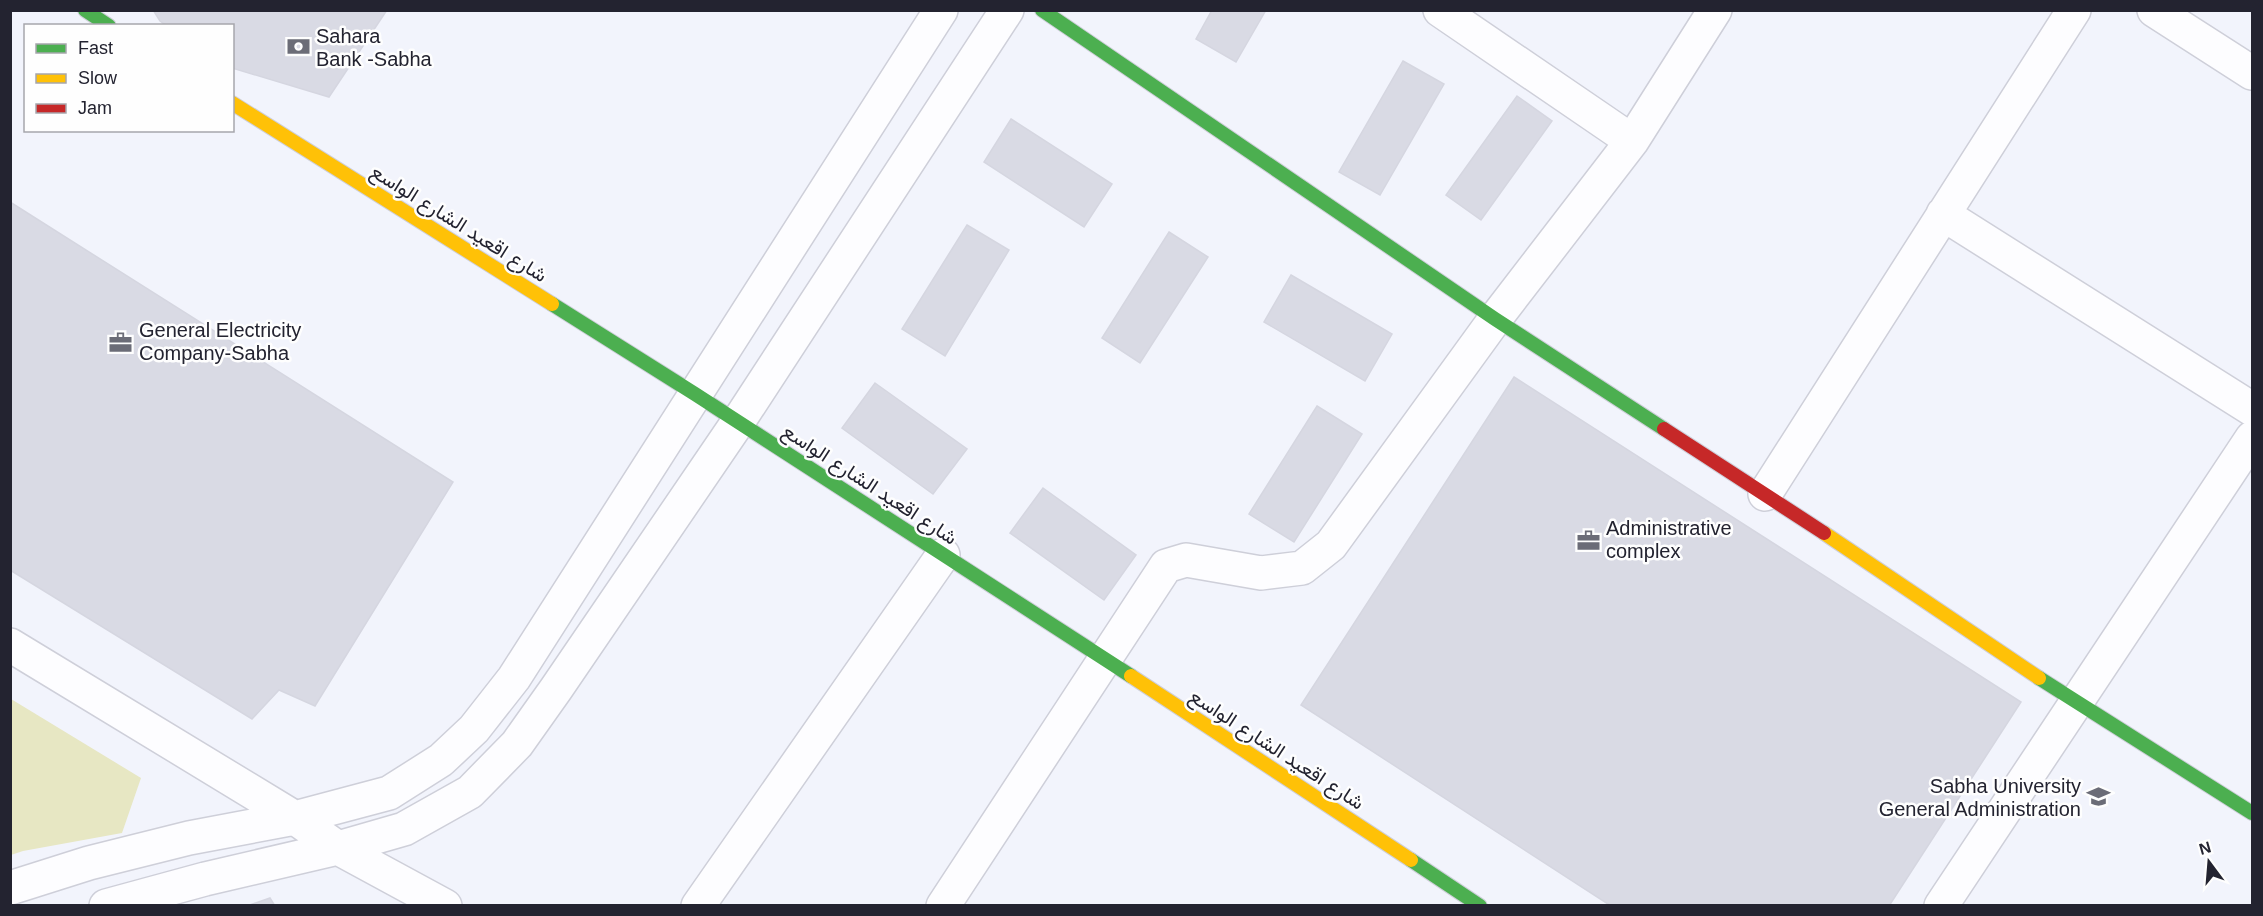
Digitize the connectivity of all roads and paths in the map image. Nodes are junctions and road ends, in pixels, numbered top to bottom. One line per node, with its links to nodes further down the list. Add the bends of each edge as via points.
1 (85, 10): 9 (street)
2 (941, 10): 15 (street)
3 (1007, 10): 17 (street)
4 (1042, 10): 14 (street)
5 (1440, 10): 12 (street)
6 (1715, 10): 12 (street)
7 (2074, 10): 13 (street)
8 (2154, 10): 10 (street)
9 (106, 24)
10 (2253, 73)
11 (234, 105): 15 (street, شارع اقعيد الشارع الواسع)
12 (1632, 141): 14 (street)
13 (1943, 214): 16 (street); 19 (street)
14 (1495, 319): 19 (street); 22 (street, via 1331,545 1302,568 1261,573 1186,561 1166,566)
15 (695, 394): 17 (street, شارع اقعيد الشارع الواسع); 25 (street, via 514,678 474,729 441,760 389,793)
16 (2253, 409)
17 (738, 422): 20 (street, شارع اقعيد الشارع الواسع); 26 (street, via 517,744 471,792 404,829)
18 (2253, 438): 23 (street)
19 (1765, 494): 23 (street)
20 (943, 555): 22 (street, شارع اقعيد الشارع الواسع); 30 (street)
21 (10, 645): 25 (street)
22 (1104, 658): 31 (street); 32 (street, شارع اقعيد الشارع الواسع)
23 (2076, 703): 24 (street); 33 (street)
24 (2253, 813)
25 (295, 818): 26 (street); 27 (street, via 189,838)
26 (338, 848): 28 (street); 29 (street)
27 (10, 888)
28 (429, 901)
29 (106, 906)
30 (698, 906)
31 (943, 906)
32 (1480, 906)
33 (1941, 906)

